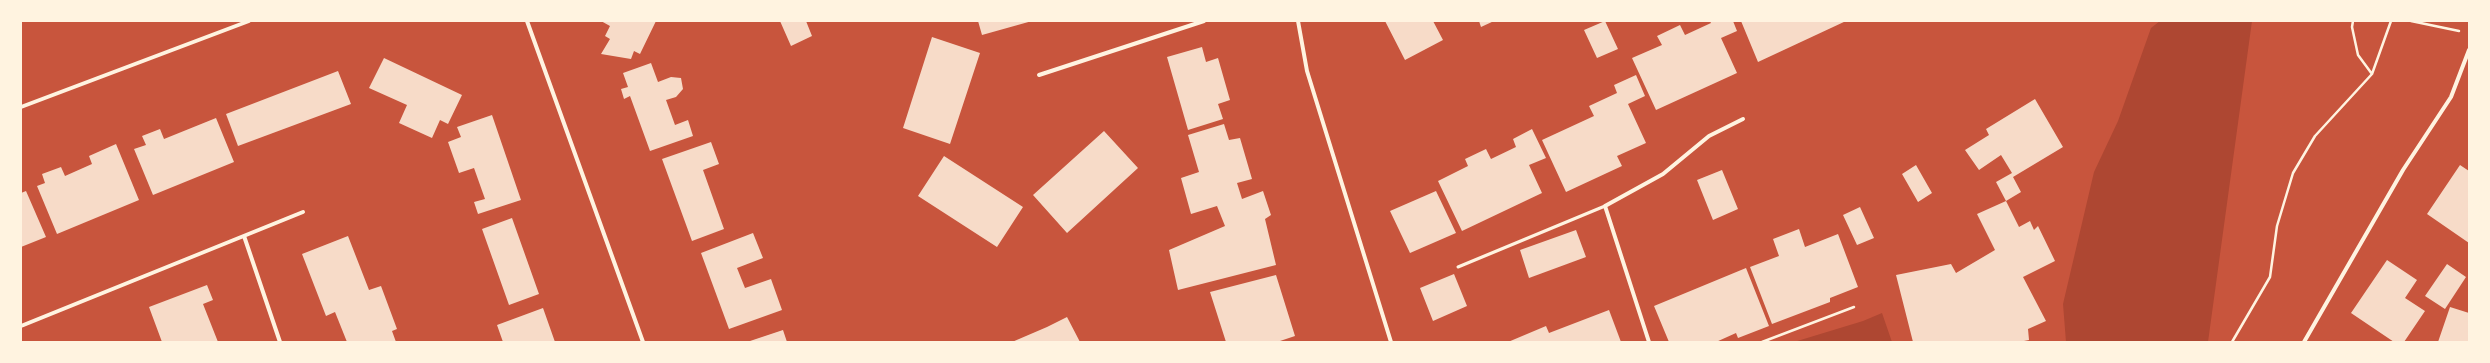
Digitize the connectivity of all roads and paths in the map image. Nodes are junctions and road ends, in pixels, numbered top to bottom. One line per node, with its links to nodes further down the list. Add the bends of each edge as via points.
1 (249, 21): 12 (street)
2 (527, 21): 21 (street)
3 (1204, 21): 11 (street)
4 (1298, 21): 22 (street, via 1307,71)
5 (2354, 21): 10 (path, via 2352,27 2358,55)
6 (2391, 21): 10 (path)
7 (2411, 21): 8 (path)
8 (2462, 32)
9 (2469, 50): 26 (street, via 2451,97 2403,170)
10 (2372, 74): 25 (path, via 2315,136 2293,173 2277,226 2270,277)
11 (1040, 75)
12 (21, 107)
13 (1743, 120): 14 (street, via 1709,136 1663,174)
14 (1605, 206): 17 (lane); 23 (street)
15 (303, 212): 16 (street)
16 (244, 236): 19 (street); 20 (street)
17 (1458, 267)
18 (1854, 307): 24 (path)
19 (21, 326)
20 (280, 342)
21 (643, 342)
22 (1391, 342)
23 (1649, 342)
24 (1762, 342)
25 (2232, 342)
26 (2305, 342)

